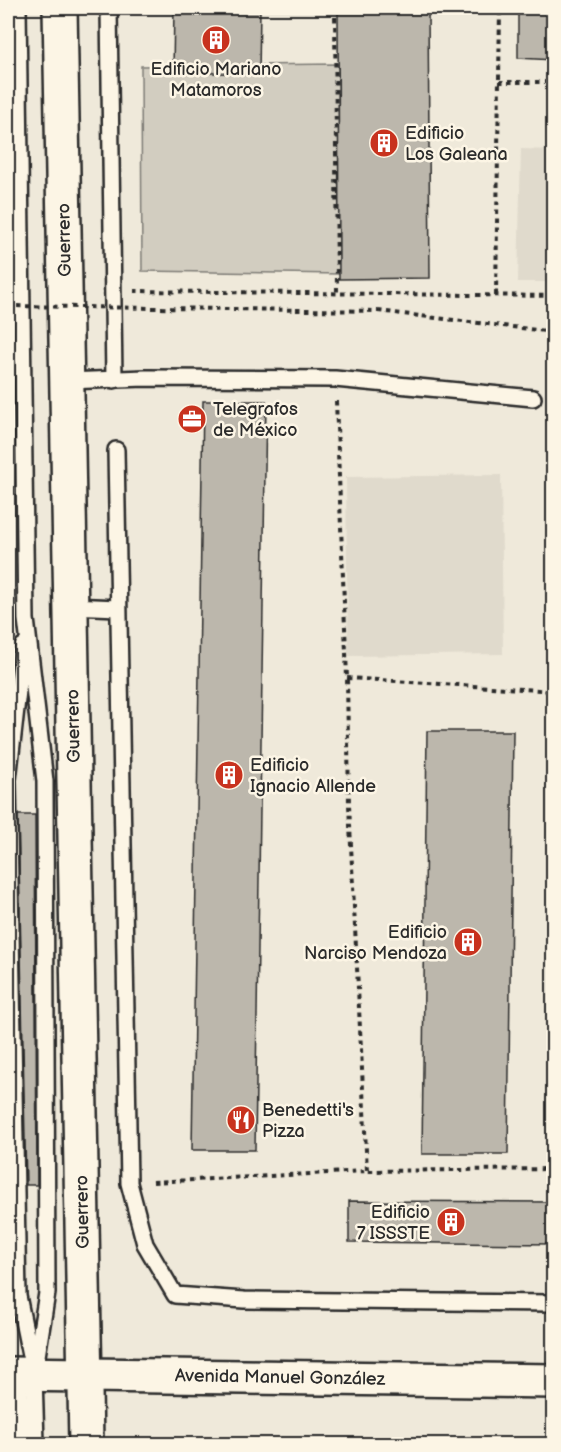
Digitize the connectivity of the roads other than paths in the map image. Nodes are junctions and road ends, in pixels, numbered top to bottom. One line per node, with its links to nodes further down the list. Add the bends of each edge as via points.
1 (18, 8): 10 (lane)
2 (60, 8): 5 (main road, Guerrero)
3 (109, 8): 4 (lane)
4 (114, 380): 5 (lane); 6 (lane, via 335,379)
5 (67, 381): 8 (main road, Guerrero)
6 (533, 398)
7 (116, 450): 9 (lane)
8 (71, 606): 9 (lane); 12 (main road, Guerrero)
9 (118, 608): 11 (lane, via 129,1183 145,1244 175,1295 244,1300)
10 (26, 619): 13 (lane, via 8,780 18,1296); 13 (lane, via 45,781 47,1293)
11 (554, 1303)
12 (85, 1374): 13 (main road, Avenida Manuel González); 14 (main road, Avenida Manuel González); 17 (main road, Guerrero)
13 (16, 1375): 15 (main road); 16 (lane)
14 (554, 1381)
15 (19, 1444)
16 (36, 1444)
17 (86, 1444)

